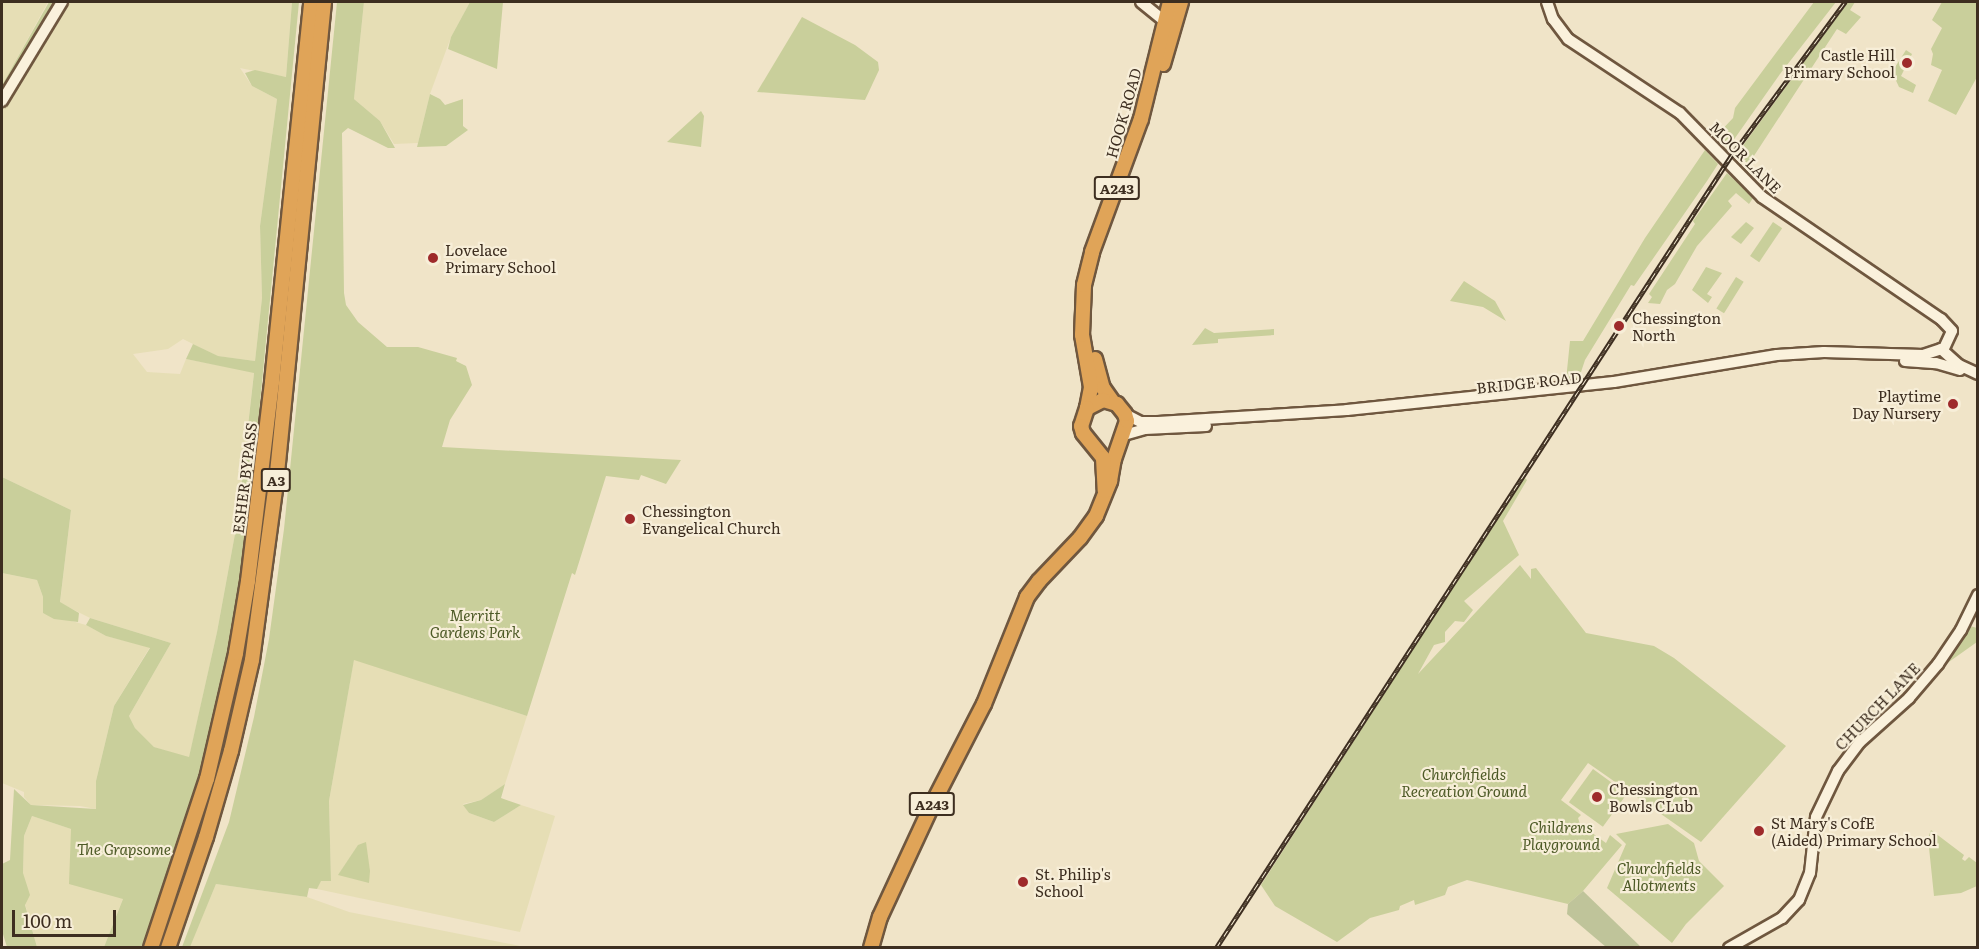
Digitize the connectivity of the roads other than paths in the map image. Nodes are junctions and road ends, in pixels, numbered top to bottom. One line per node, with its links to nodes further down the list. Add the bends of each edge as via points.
1 (62, 2): 9 (street)
2 (311, 2): 19 (highway, ESHER BYPASS / A3, via 269,404 239,632 207,779)
3 (324, 2): 20 (highway, ESHER BYPASS / A3, via 276,483 252,660 206,837)
4 (1141, 2): 8 (street)
5 (1170, 2): 8 (highway, HOOK ROAD / A243)
6 (1181, 2): 8 (highway, HOOK ROAD / A243)
7 (1547, 2): 10 (street, MOOR LANE, via 1553,19 1568,39 1680,113 1762,197 1941,319 1952,331)
8 (1170, 24): 12 (highway, HOOK ROAD / A243, via 1146,132 1090,292 1092,346 1099,377); 13 (highway, HOOK ROAD / A243, via 1084,285 1082,335 1091,387)
9 (2, 100)
10 (1941, 357): 11 (street); 14 (street, BRIDGE ROAD, via 1824,352 1777,355 1614,382 1347,410 1158,422 1141,422); 15 (street, BRIDGE ROAD, via 1791,360 1569,393 1145,429)
11 (1977, 375)
12 (1112, 401): 13 (highway, via 1094,402); 14 (highway, A243)
13 (1087, 408): 16 (highway, A243, via 1081,426)
14 (1125, 414): 15 (highway, A243)
15 (1123, 436): 16 (highway, via 1105,446); 17 (highway, A243)
16 (1092, 443): 17 (highway, A243, via 1102,458)
17 (1105, 491): 21 (highway, A243, via 1090,526 1039,581 1022,607 984,704 880,917)
18 (1977, 595): 22 (street, CHURCH LANE, via 1961,630 1938,664 1909,698 1860,742 1838,771 1816,817 1810,873 1799,900 1782,918)
19 (152, 948)
20 (168, 948)
21 (871, 948)
22 (1729, 948)

